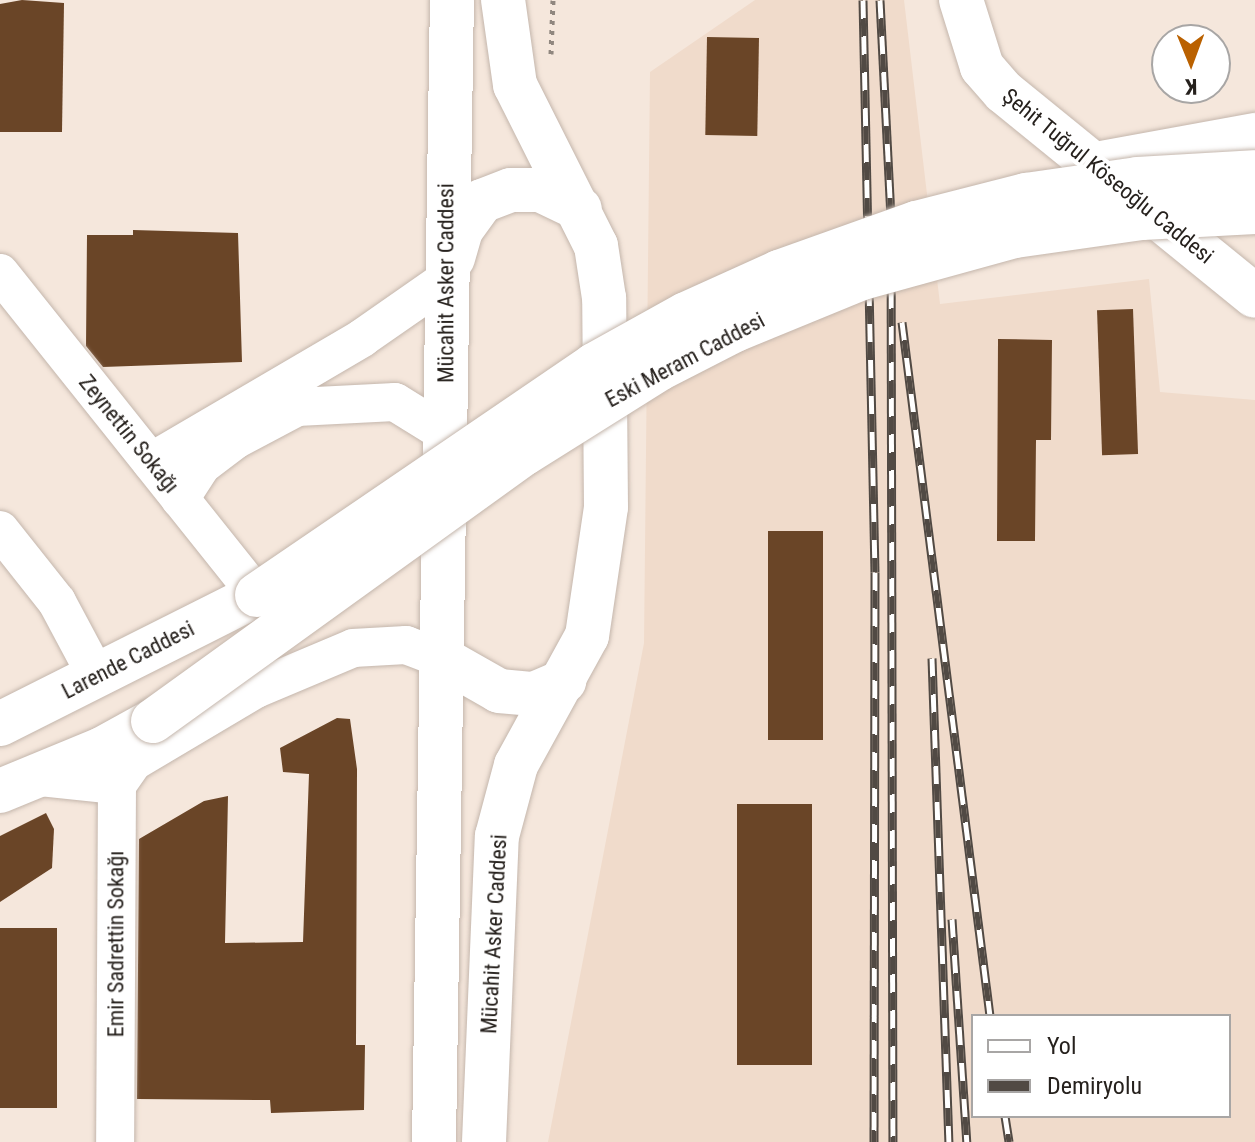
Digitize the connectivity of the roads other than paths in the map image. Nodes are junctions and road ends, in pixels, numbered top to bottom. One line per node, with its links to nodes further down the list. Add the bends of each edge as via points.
1 (452, 0): 10 (main road, Mücahit Asker Caddesi)
2 (503, 0): 7 (main road, Mücahit Asker Caddesi, via 515,85)
3 (961, 0): 5 (main road, Şehit Tuğrul Köseoğlu Caddesi, via 982,67 1004,92)
4 (1255, 132): 5 (street)
5 (1090, 162): 11 (main road, Şehit Tuğrul Köseoğlu Caddesi)
6 (1255, 172): 16 (main road, Eski Meram Caddesi, bridge, via 1138,179 1026,195 903,227 779,272 686,314 594,365)
7 (580, 209): 10 (main road, via 540,190 511,190 482,201 461,230); 19 (main road, Mücahit Asker Caddesi, via 596,246 604,298 606,507 587,636)
8 (1255, 212): 21 (main road, Eski Meram Caddesi, bridge, via 1142,218 1015,236 862,278 735,330 659,369 525,453 153,721)
9 (0, 273): 13 (street, Zeynettin Sokağı)
10 (447, 279): 12 (main road, Mücahit Asker Caddesi); 13 (street, via 362,338)
11 (1255, 296)
12 (445, 433): 14 (street, via 395,402 297,407 235,440 202,465); 17 (main road, Mücahit Asker Caddesi)
13 (151, 462): 14 (street, Zeynettin Sokağı)
14 (180, 499): 16 (street, Zeynettin Sokağı)
15 (0, 530): 18 (street, via 57,602)
16 (257, 595): 18 (main road, Larende Caddesi)
17 (443, 659): 19 (main road, via 499,691 534,694); 21 (street, via 406,645 353,648 256,689 133,762); 24 (main road, Mücahit Asker Caddesi, via 436,786)
18 (96, 675): 20 (main road, Larende Caddesi)
19 (564, 681): 25 (main road, Mücahit Asker Caddesi, via 516,765 497,836)
20 (0, 724)
21 (110, 767): 22 (main road); 23 (street, Emir Sadrettin Sokağı)
22 (15, 783)
23 (115, 1142)
24 (434, 1142)
25 (484, 1142)

